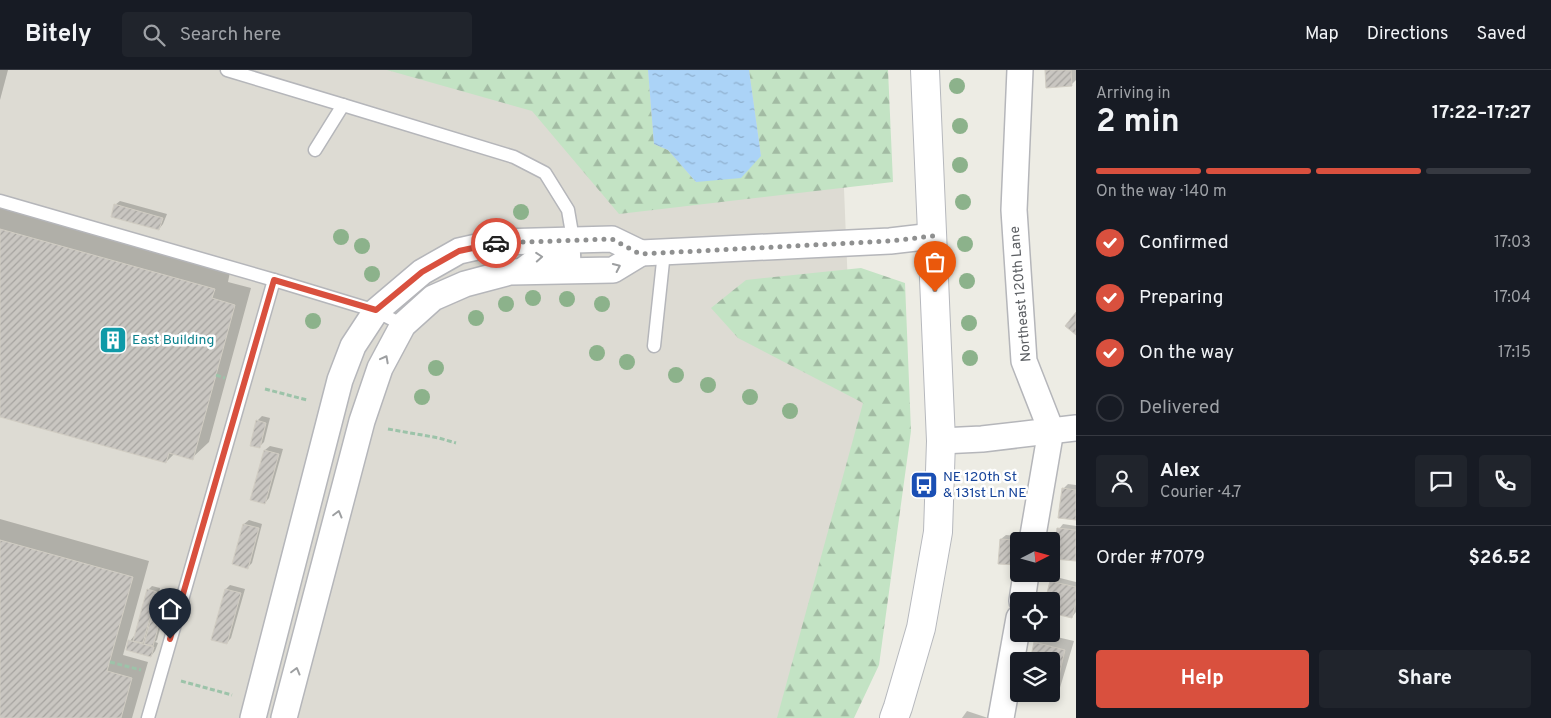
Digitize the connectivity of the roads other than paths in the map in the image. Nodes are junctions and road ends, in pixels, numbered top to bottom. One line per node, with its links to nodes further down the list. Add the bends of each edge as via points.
1 (227, 70): 4 (lane)
2 (925, 70): 7 (street)
3 (1020, 70): 15 (street, Northeast 120th Lane, via 1014,210 1024,360)
4 (343, 105): 5 (lane); 9 (lane, via 514,157 545,173 568,210)
5 (315, 150)
6 (0, 201): 10 (lane)
7 (933, 236): 8 (street); 16 (street)
8 (652, 253): 9 (street, via 613,270); 13 (lane)
9 (574, 255): 11 (street, via 499,242 459,251 422,272); 12 (street, one-way to 9, via 433,298 466,284)
10 (274, 280): 11 (lane); 19 (lane)
11 (376, 310): 12 (lane); 20 (street, via 353,346 340,380)
12 (403, 325): 21 (street, one-way to 12, via 362,421 380,368)
13 (654, 346)
14 (1076, 428): 15 (street)
15 (1051, 430): 16 (street); 17 (street)
16 (940, 441): 22 (street, via 938,532 921,628)
17 (1034, 532)
18 (1015, 642): 23 (street)
19 (148, 718)
20 (253, 718)
21 (284, 718)
22 (894, 718)
23 (1001, 718)

